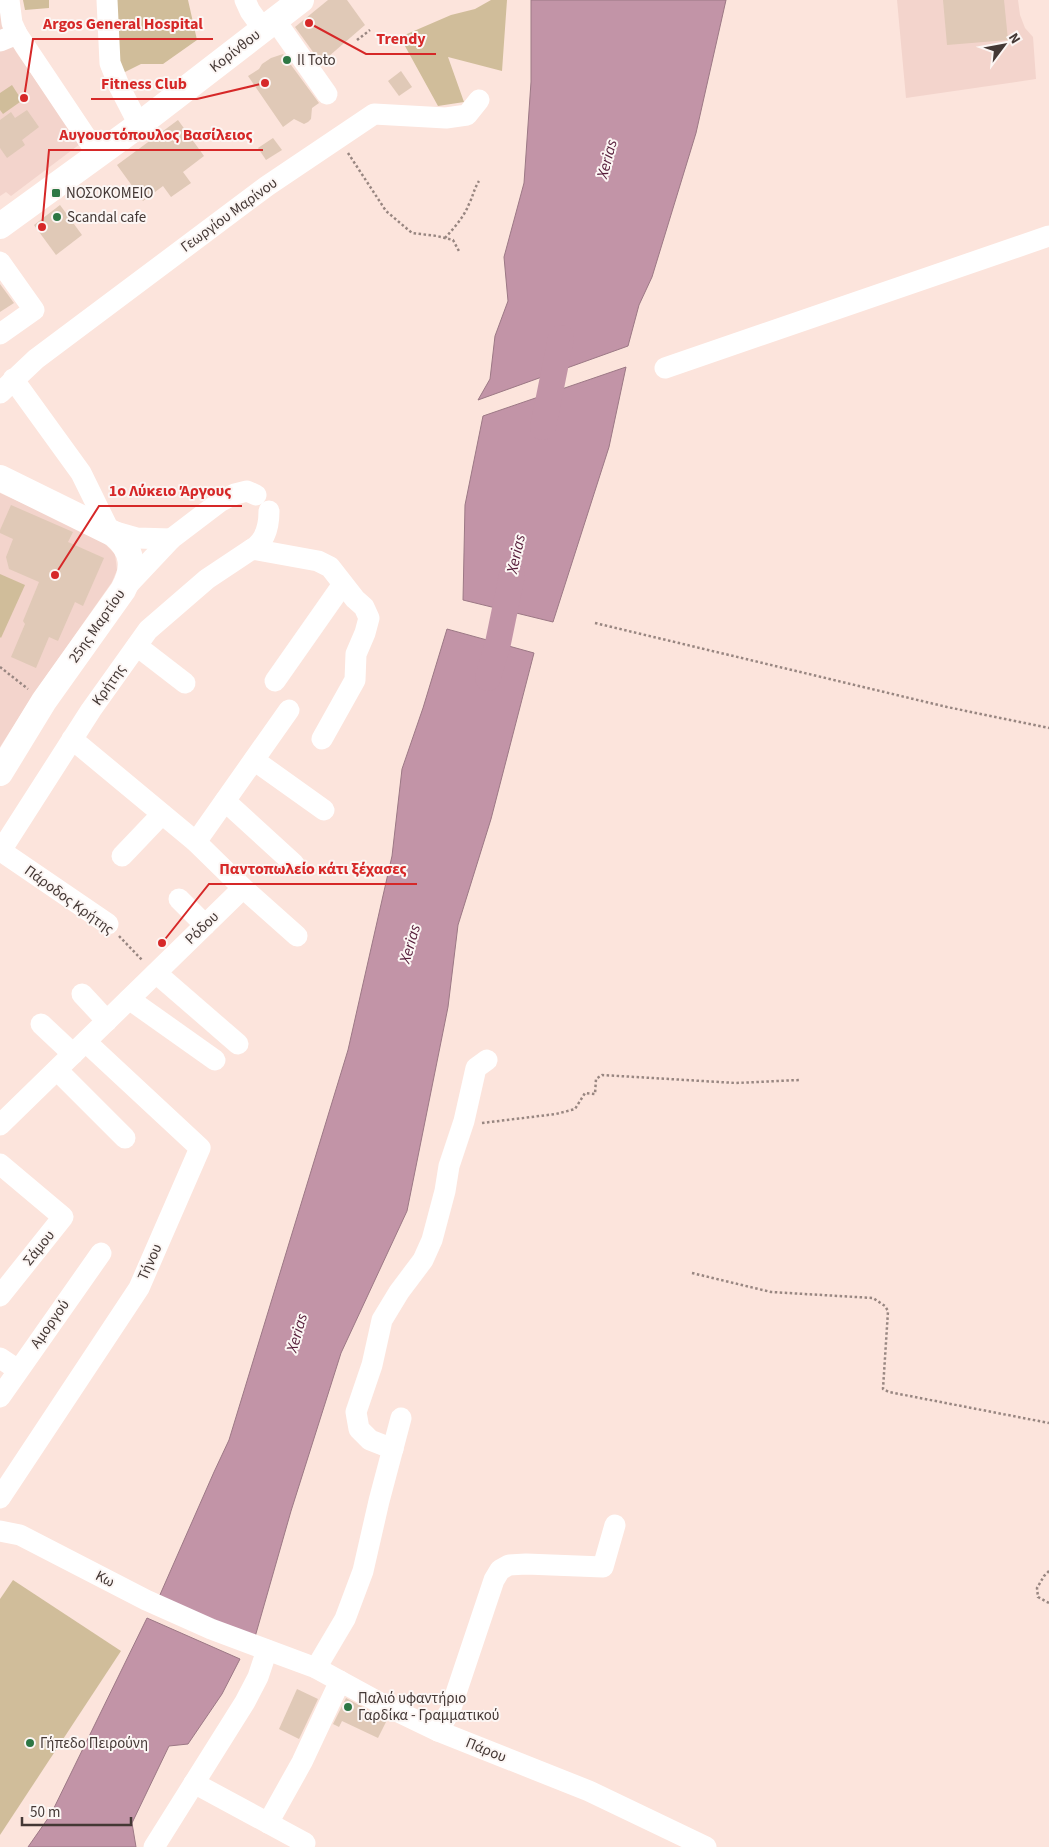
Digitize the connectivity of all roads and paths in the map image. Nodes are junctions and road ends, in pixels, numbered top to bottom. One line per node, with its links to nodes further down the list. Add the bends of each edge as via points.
1 (9, 0): 6 (street, via 12,23)
2 (107, 0): 10 (street, via 110,63)
3 (302, 0): 4 (main road, Κορίνθου)
4 (264, 14): 8 (street); 10 (main road, Κορίνθου)
5 (370, 30): 7 (path)
6 (9, 37): 12 (street)
7 (357, 40)
8 (327, 94)
9 (479, 100): 11 (street, Γεωργίου Μαρίνου, via 467,115 446,118 374,114)
10 (135, 118): 12 (main road, Κορίνθου)
11 (338, 137): 17 (path, via 386,211 412,233); 22 (street, Γεωργίου Μαρίνου, via 44,353)
12 (95, 149): 14 (main road, Κορίνθου); 15 (main road, Κορίνθου)
13 (479, 181): 17 (path, via 469,205)
14 (0, 210)
15 (0, 226)
16 (1049, 236): 21 (street)
17 (445, 238): 18 (path, via 453,240)
18 (460, 254)
19 (0, 262): 20 (street, via 34,310)
20 (0, 334)
21 (664, 368)
22 (6, 386): 24 (street, via 80,474)
23 (0, 478): 24 (main road, 25ης Μαρτίου)
24 (109, 530): 25 (street, via 138,538); 28 (main road, 25ης Μαρτίου, via 121,539 132,564)
25 (171, 539): 26 (street, Κρήτης, via 221,501 247,491 262,503 269,522 266,534); 28 (street, Κρήτης)
26 (252, 549): 27 (street, via 318,561 330,566); 30 (street, Κρήτης, via 207,579 148,630)
27 (343, 584): 32 (street); 38 (street, via 364,607 369,618 356,654 356,680)
28 (123, 590): 34 (main road, 25ης Μαρτίου)
29 (595, 622): 36 (path, via 947,707)
30 (137, 646): 33 (street); 37 (street, Κρήτης)
31 (0, 667): 34 (path)
32 (275, 680)
33 (186, 683)
34 (44, 701): 40 (main road, 25ης Μαρτίου)
35 (289, 710): 39 (street)
36 (1049, 728)
37 (72, 739): 43 (street); 45 (street, Κρήτης)
38 (322, 739)
39 (254, 760): 41 (street); 42 (street)
40 (0, 772)
41 (225, 801): 44 (street); 47 (street)
42 (324, 810)
43 (162, 814): 44 (street); 46 (street)
44 (196, 842): 48 (street)
45 (0, 852): 50 (street, Πάροδος Κρήτης)
46 (122, 856)
47 (294, 864)
48 (243, 888): 51 (street, Ρόδου); 52 (street)
49 (179, 899): 51 (street)
50 (108, 924): 53 (path, Πάροδος Κρήτης)
51 (205, 925): 53 (street, Ρόδου)
52 (296, 936)
53 (156, 973): 55 (street, Ρόδου); 58 (street)
54 (82, 994): 56 (street)
55 (129, 999): 56 (street, Ρόδου); 60 (street)
56 (107, 1020): 59 (street, Ρόδου)
57 (41, 1024): 59 (street)
58 (238, 1044)
59 (79, 1048): 62 (street, Ρόδου); 77 (street, Τήνου, via 200,1148 139,1288)
60 (215, 1060)
61 (487, 1060): 65 (street, via 476,1068)
62 (56, 1070): 64 (street, Ρόδου); 66 (street)
63 (799, 1080): 65 (path, via 736,1083 602,1075 596,1079 595,1094 585,1093 575,1109)
64 (0, 1125)
65 (463, 1125): 76 (street, via 449,1166 432,1240 423,1260 382,1320 372,1365 356,1412 359,1429 370,1440)
66 (125, 1138)
67 (0, 1164): 70 (street, Σάμου, via 63,1217)
68 (100, 1253): 72 (street, Αμοργού)
69 (692, 1273): 75 (path, via 772,1292 873,1298 888,1311 883,1389)
70 (0, 1296)
71 (0, 1358): 72 (street)
72 (18, 1370): 73 (street, Αμοργού)
73 (0, 1397)
74 (401, 1418): 76 (street)
75 (1049, 1423)
76 (393, 1449): 84 (street, via 363,1571 345,1619)
77 (0, 1498)
78 (615, 1525): 86 (street, via 603,1567 526,1564 509,1565 500,1570 450,1711)
79 (0, 1530): 82 (street, Κω, via 20,1535 146,1600)
80 (1049, 1571): 81 (path, via 1037,1588 1038,1597)
81 (1049, 1603)
82 (211, 1629): 83 (street, Πάρου)
83 (267, 1650): 84 (street, Πάρου); 87 (street, via 258,1678 245,1702)
84 (316, 1668): 85 (street, Πάρου)
85 (340, 1681): 86 (street, Πάρου); 88 (street, via 302,1762)
86 (438, 1731): 91 (street, Πάρου, via 589,1791)
87 (194, 1783): 88 (street); 90 (street)
88 (268, 1823): 89 (street)
89 (305, 1843)
90 (154, 1847)
91 (706, 1847)

